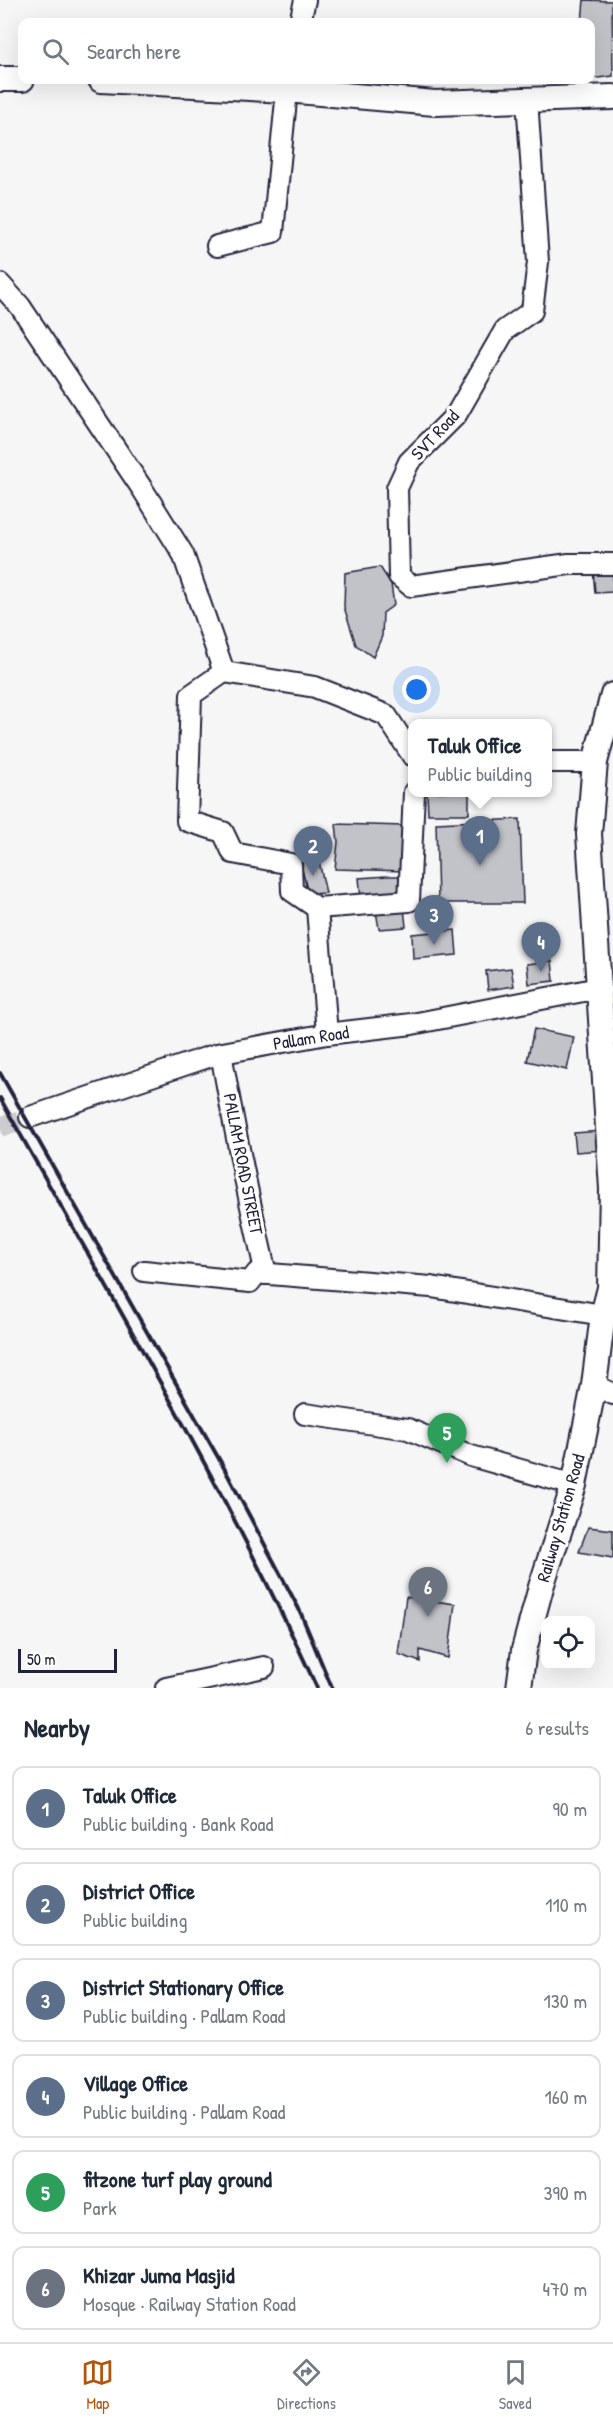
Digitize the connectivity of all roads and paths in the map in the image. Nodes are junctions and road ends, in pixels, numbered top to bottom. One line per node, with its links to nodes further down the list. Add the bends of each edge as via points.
1 (305, 0): 2 (street)
2 (301, 18)
3 (0, 79): 4 (main road)
4 (18, 79)
5 (250, 84): 6 (main road)
6 (287, 85): 8 (main road, via 435,103); 9 (street, via 273,232)
7 (613, 96): 8 (main road)
8 (527, 99): 11 (street, SVT Road, via 538,262 531,311 506,330 456,415 409,462 398,488 399,576 411,586 569,564)
9 (218, 246)
10 (0, 284): 12 (street, via 20,306 183,554)
11 (613, 564)
12 (224, 672): 14 (street, via 315,687 386,715); 18 (street, via 191,695 187,821 223,832 233,853 291,864 292,891)
13 (613, 695): 16 (main road, Railway Station Road)
14 (408, 749)
15 (552, 762): 16 (street)
16 (595, 762): 19 (main road, Railway Station Road, via 589,834)
17 (414, 797): 18 (street, via 409,901)
18 (317, 908): 20 (street)
19 (606, 987): 20 (street, Pallam Road, via 412,1024); 25 (main road, Railway Station Road)
20 (327, 1034): 21 (street, Pallam Road)
21 (221, 1053): 22 (street, Pallam Road); 24 (street, PALLAM ROAD STREET)
22 (30, 1117)
23 (144, 1271): 24 (street, via 250,1282 257,1273)
24 (266, 1274): 26 (street, via 431,1287)
25 (611, 1288): 26 (main road, Railway Station Road)
26 (603, 1315): 27 (main road, Railway Station Road)
27 (604, 1389): 29 (main road, Railway Station Road)
28 (305, 1414): 29 (street, via 408,1429 471,1456)
29 (574, 1485): 32 (main road, Railway Station Road, via 524,1650)
30 (264, 1667): 31 (street)
31 (166, 1688)
32 (519, 1688)

